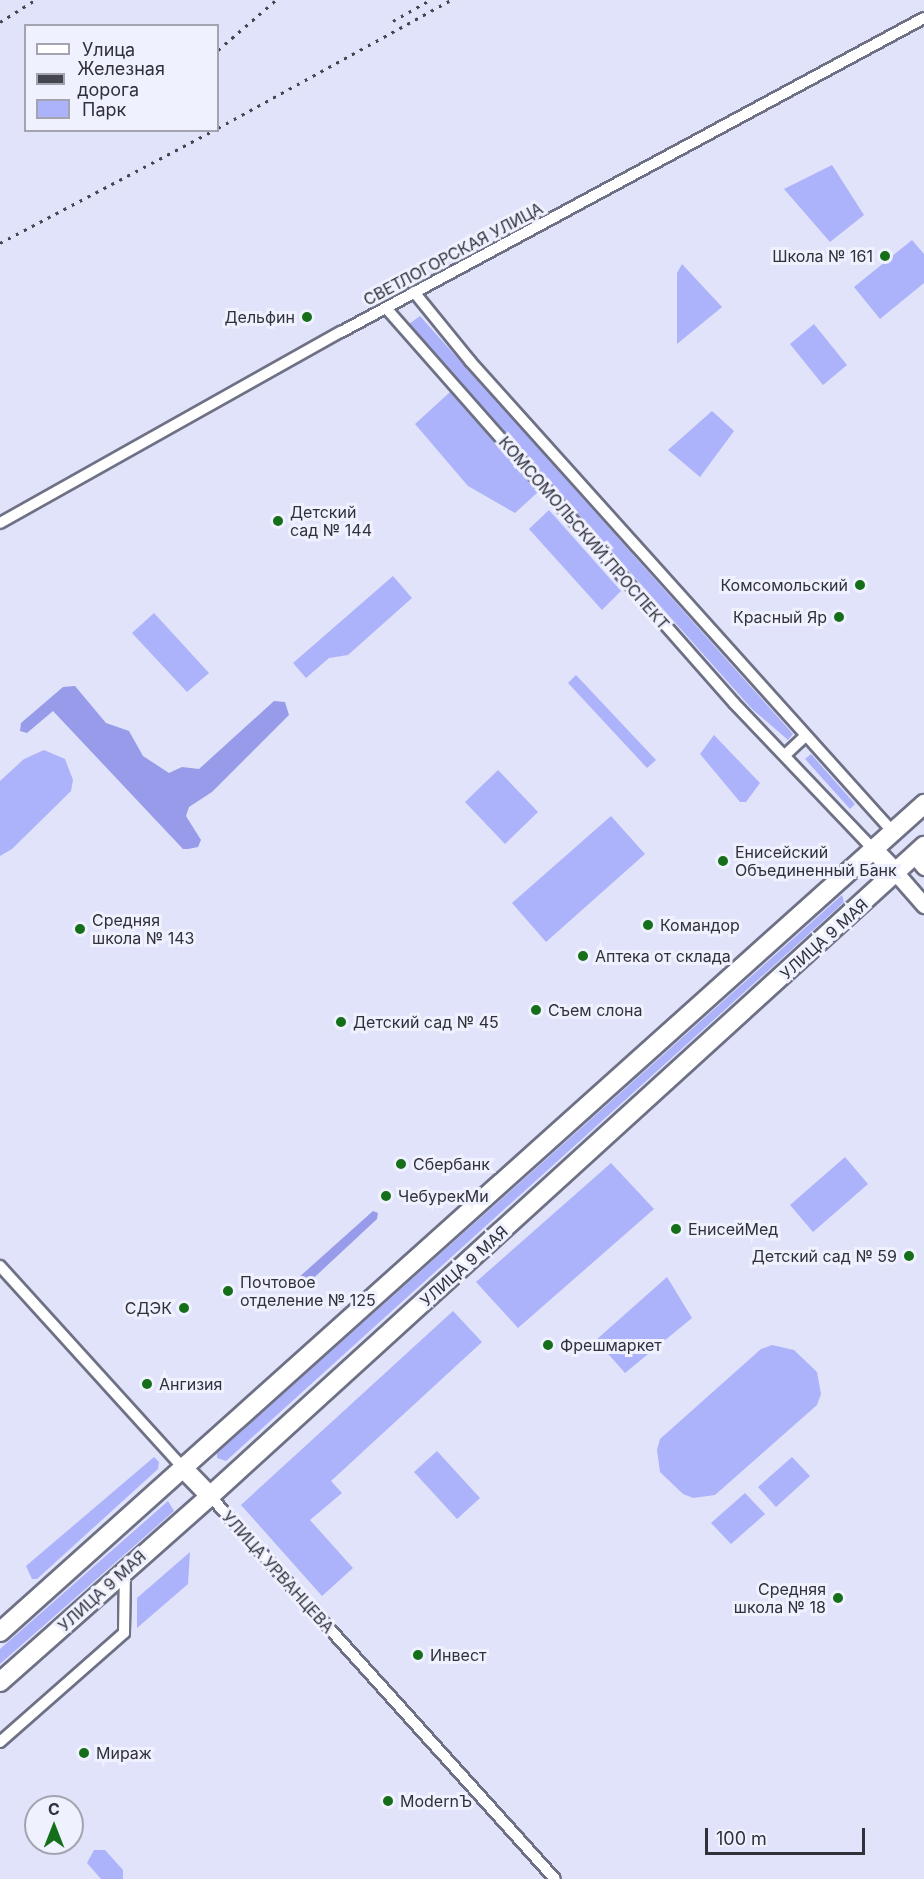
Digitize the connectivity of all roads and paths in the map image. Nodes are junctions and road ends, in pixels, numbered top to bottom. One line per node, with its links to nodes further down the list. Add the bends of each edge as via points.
1 (924, 18): 2 (street, СВЕТЛОГОРСКАЯ УЛИЦА)
2 (414, 292): 3 (street, СВЕТЛОГОРСКАЯ УЛИЦА); 5 (street, КОМСОМОЛЬСКИЙ ПРОСПЕКТ, via 470,361)
3 (386, 308): 4 (street, СВЕТЛОГОРСКАЯ УЛИЦА); 6 (street, КОМСОМОЛЬСКИЙ ПРОСПЕКТ, via 734,703)
4 (0, 524)
5 (804, 737): 6 (street); 8 (street, КОМСОМОЛЬСКИЙ ПРОСПЕКТ)
6 (785, 755): 9 (street, КОМСОМОЛЬСКИЙ ПРОСПЕКТ)
7 (924, 804): 8 (main road, УЛИЦА 9 МАЯ)
8 (892, 831): 9 (main road, УЛИЦА 9 МАЯ); 10 (main road, КОМСОМОЛЬСКИЙ ПРОСПЕКТ)
9 (873, 849): 11 (main road, КОМСОМОЛЬСКИЙ ПРОСПЕКТ); 14 (main road, УЛИЦА 9 МАЯ)
10 (921, 856): 11 (main road, УЛИЦА 9 МАЯ)
11 (896, 873): 12 (main road, КОМСОМОЛЬСКИЙ ПРОСПЕКТ); 15 (main road, УЛИЦА 9 МАЯ)
12 (924, 905)
13 (0, 1266): 14 (street, УЛИЦА УРВАНЦЕВА)
14 (183, 1468): 15 (main road, УЛИЦА УРВАНЦЕВА); 17 (main road, УЛИЦА 9 МАЯ)
15 (210, 1496): 16 (main road, УЛИЦА 9 МАЯ); 20 (street, УЛИЦА УРВАНЦЕВА)
16 (125, 1571): 18 (main road, УЛИЦА 9 МАЯ); 19 (street, via 124,1633)
17 (0, 1632)
18 (0, 1682)
19 (0, 1742)
20 (555, 1879)

